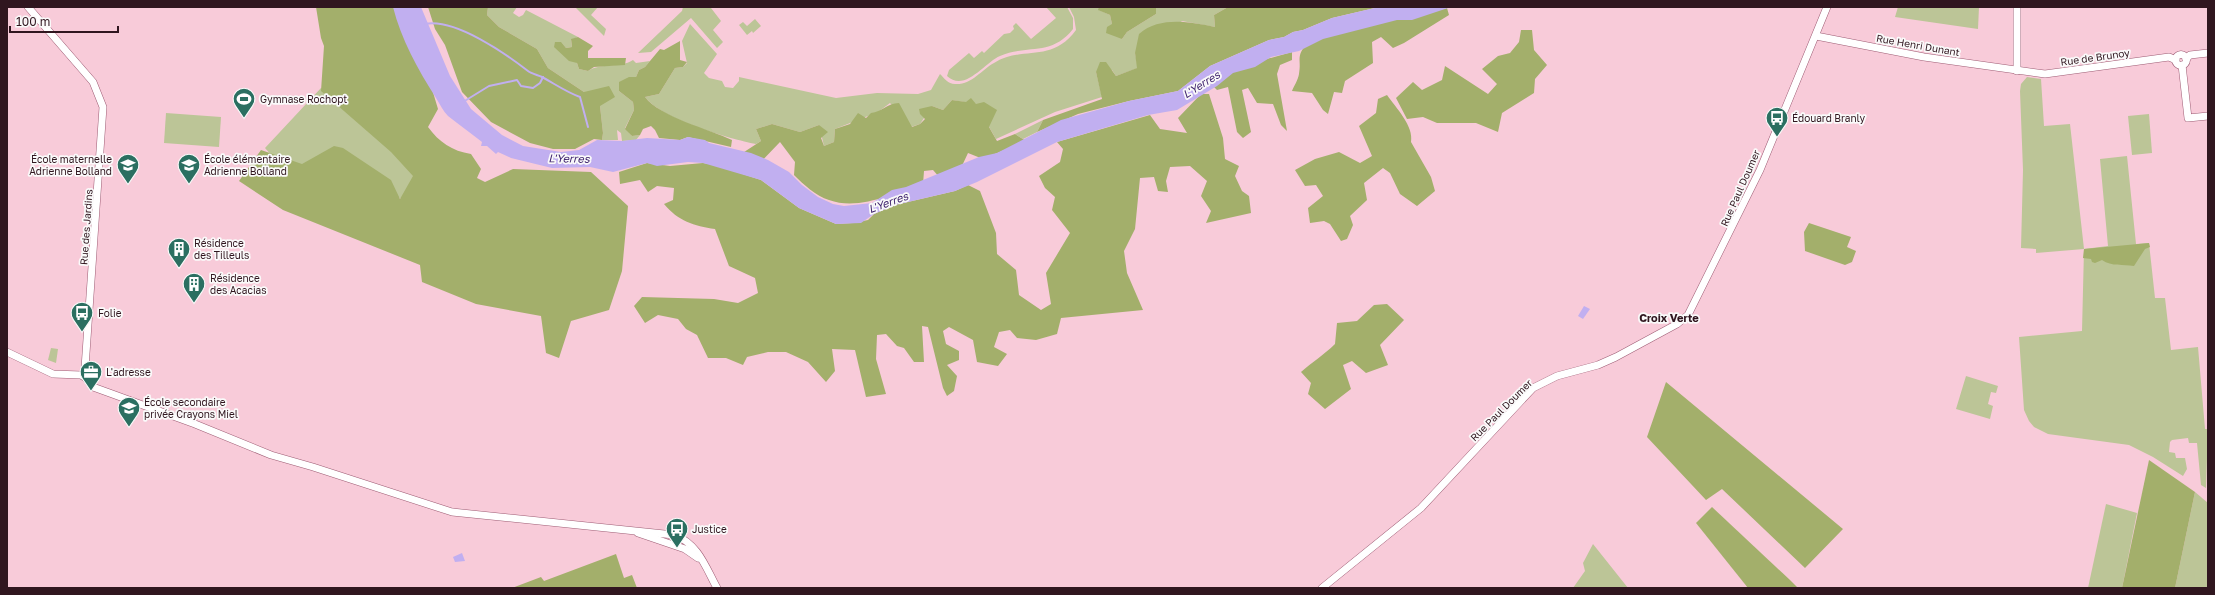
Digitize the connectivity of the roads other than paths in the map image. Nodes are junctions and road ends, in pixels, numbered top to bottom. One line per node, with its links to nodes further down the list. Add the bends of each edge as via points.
1 (28, 7): 10 (street, Rue des Jardins, via 93,82 103,107)
2 (1827, 7): 4 (street, Rue Paul Doumer)
3 (2017, 7): 7 (street)
4 (1816, 36): 7 (street, Rue Henri Dunant, via 1924,57); 12 (street, Rue Paul Doumer, via 1749,194 1688,315 1677,324 1616,357 1598,365 1557,376 1533,388 1421,508)
5 (2208, 53): 6 (street, via 2190,56)
6 (2184, 62): 7 (street, Rue de Brunoy, via 2183,55 2180,55 2176,60 2169,57 2045,74); 8 (street, via 2188,118)
7 (2017, 71)
8 (2208, 116)
9 (7, 352): 10 (street, via 54,374 81,375)
10 (86, 378): 11 (street, via 93,387 271,455 313,466 430,507 476,515 630,531 686,549 695,555)
11 (717, 588)
12 (1322, 588)

